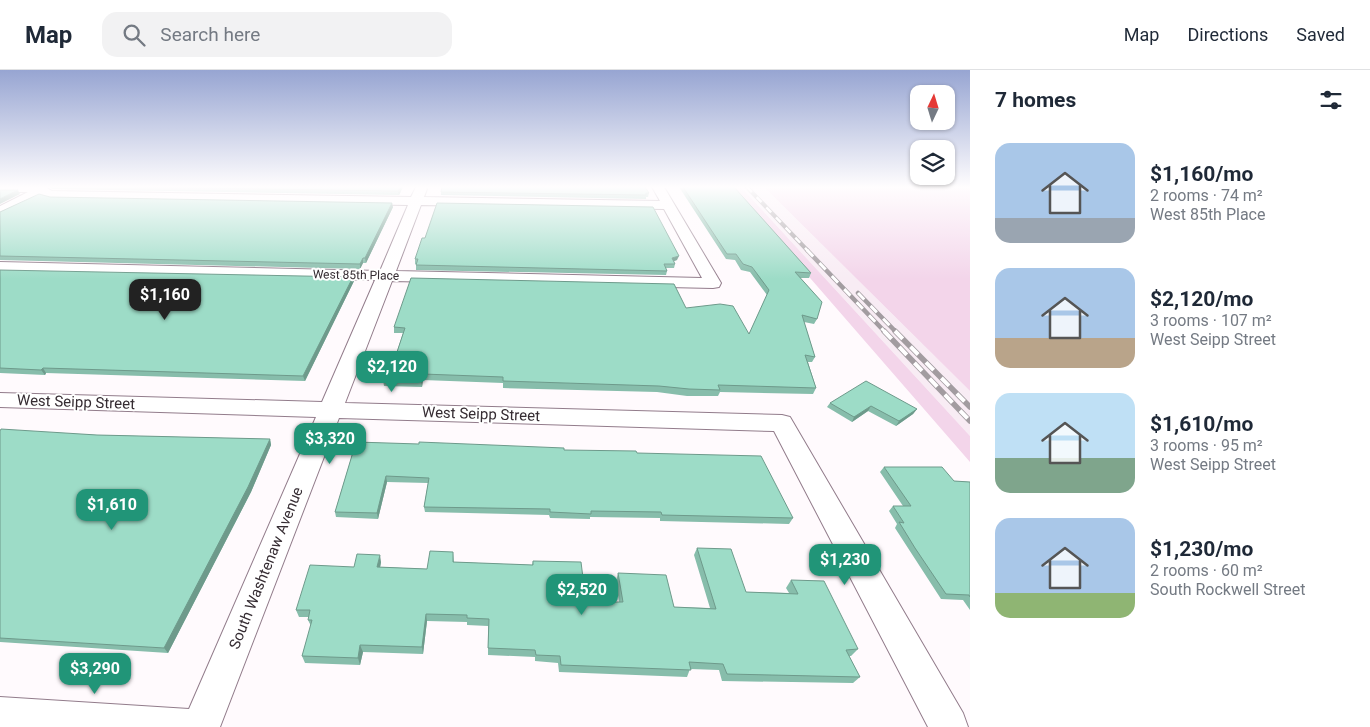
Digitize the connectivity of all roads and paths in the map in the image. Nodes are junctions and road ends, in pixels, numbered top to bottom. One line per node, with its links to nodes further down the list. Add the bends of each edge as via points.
1 (409, 218): 4 (street, South Washtenaw Avenue)
2 (675, 218): 4 (street, West 85th Place, via 713,283)
3 (0, 267): 4 (street, West 85th Place)
4 (386, 276): 6 (street, South Washtenaw Avenue)
5 (0, 400): 6 (street, West Seipp Street)
6 (330, 410): 9 (street, South Washtenaw Avenue); 10 (street, West Seipp Street, via 782,423)
7 (0, 716): 8 (street)
8 (186, 727)
9 (201, 727)
10 (949, 727)

